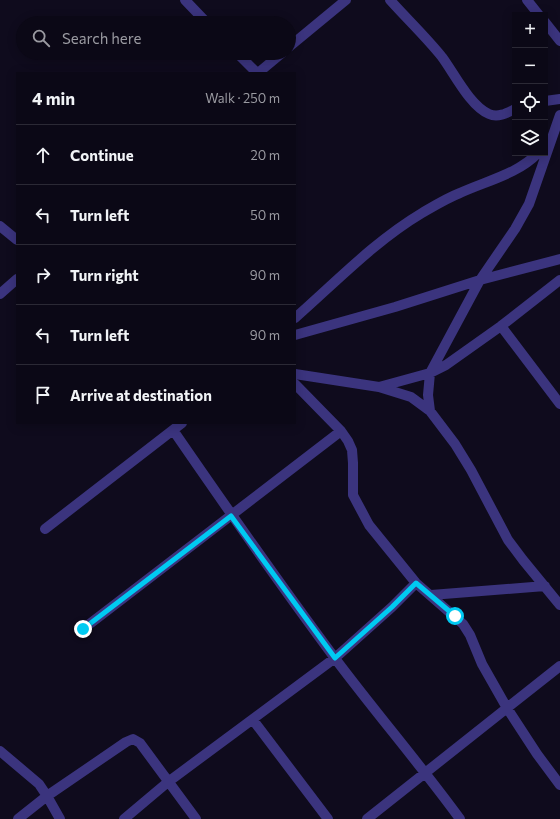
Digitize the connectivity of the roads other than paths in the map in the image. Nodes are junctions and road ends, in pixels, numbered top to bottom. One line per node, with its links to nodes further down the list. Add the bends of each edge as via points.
1 (185, 0): 6 (street)
2 (346, 0): 9 (street)
3 (390, 0): 16 (street, via 436,50 475,103 488,114 500,115)
4 (527, 0): 5 (street)
5 (537, 12)
6 (201, 16)
7 (548, 26): 8 (street)
8 (560, 40)
9 (296, 41)
10 (244, 60): 12 (street)
11 (273, 60): 13 (street)
12 (256, 72)
13 (258, 72)
14 (560, 99): 15 (street)
15 (548, 101)
16 (512, 110)
17 (560, 116): 18 (street)
18 (548, 143)
19 (534, 156): 28 (street, via 509,173 458,193 421,214 368,253)
20 (544, 156): 25 (street, via 529,204)
21 (0, 226): 22 (street)
22 (16, 239)
23 (560, 259): 25 (street)
24 (16, 280): 27 (street)
25 (480, 280): 30 (street); 31 (street)
26 (560, 280): 29 (street)
27 (0, 294)
28 (296, 317)
29 (501, 326): 31 (street, via 446,365); 35 (street)
30 (296, 335)
31 (430, 373): 34 (street); 36 (street)
32 (296, 374): 34 (street)
33 (296, 385): 39 (street)
34 (379, 387): 36 (street, via 411,397)
35 (560, 404)
36 (430, 411): 43 (street, via 463,457 508,540)
37 (181, 424): 38 (street)
38 (173, 430): 40 (street); 41 (street)
39 (341, 431): 40 (street); 42 (street, via 352,450 353,489 356,501 369,525)
40 (231, 516): 46 (street); 47 (street)
41 (45, 529)
42 (416, 583): 44 (street); 47 (street)
43 (545, 586): 44 (street); 45 (street)
44 (431, 595): 49 (street, via 463,624)
45 (560, 605)
46 (83, 629)
47 (335, 658): 50 (street); 52 (street)
48 (560, 666): 49 (street)
49 (507, 708): 52 (street); 54 (street)
50 (253, 720): 53 (street); 60 (street)
51 (0, 751): 55 (street, via 39,784)
52 (426, 772): 61 (street); 62 (street)
53 (168, 782): 55 (street, via 140,743 133,740 126,742); 58 (street); 59 (street)
54 (560, 785)
55 (47, 796): 56 (street); 57 (street)
56 (18, 819)
57 (60, 819)
58 (124, 819)
59 (196, 819)
60 (328, 819)
61 (367, 819)
62 (460, 819)

